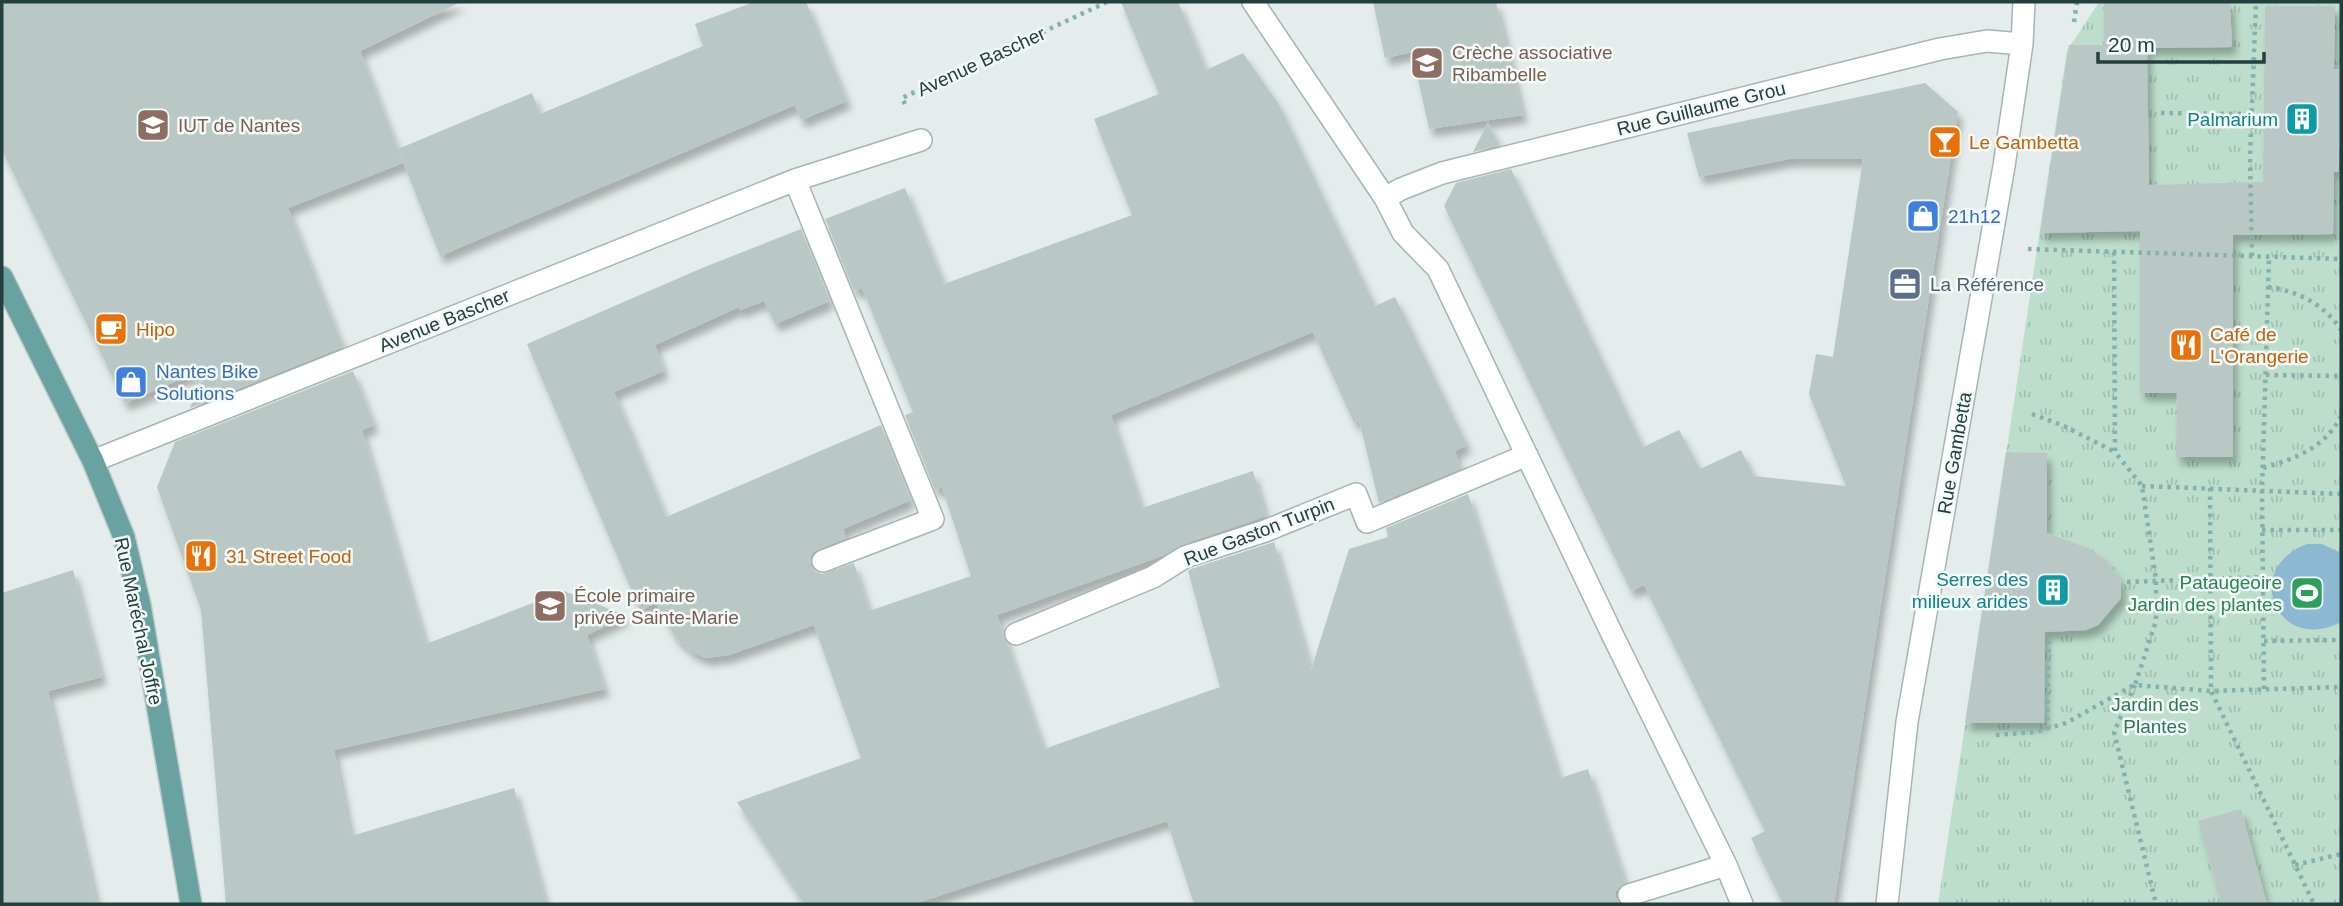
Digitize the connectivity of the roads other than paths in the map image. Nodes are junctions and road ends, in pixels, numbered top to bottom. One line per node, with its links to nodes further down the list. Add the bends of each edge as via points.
1 (1253, 2): 6 (street)
2 (2024, 2): 3 (street, Rue Gambetta)
3 (2022, 44): 6 (street, Rue Guillaume Grou, via 1987,41 1940,49 1442,173); 16 (street, Rue Gambetta, via 1907,722)
4 (921, 140): 5 (street, Avenue Bascher)
5 (795, 180): 9 (street, Avenue Bascher); 10 (street, via 933,519)
6 (1385, 198): 8 (street, via 1403,233 1438,269)
7 (2, 277): 9 (main road, Rue Maréchal Joffre)
8 (1527, 455): 11 (street, Rue Gaston Turpin, via 1367,522 1356,494 1185,557 1153,577); 12 (street)
9 (93, 461): 14 (main road, Rue Maréchal Joffre, via 124,537 140,605)
10 (824, 561)
11 (1016, 634)
12 (1726, 865): 13 (street); 15 (street)
13 (1629, 895)
14 (191, 904)
15 (1742, 904)
16 (1887, 904)

